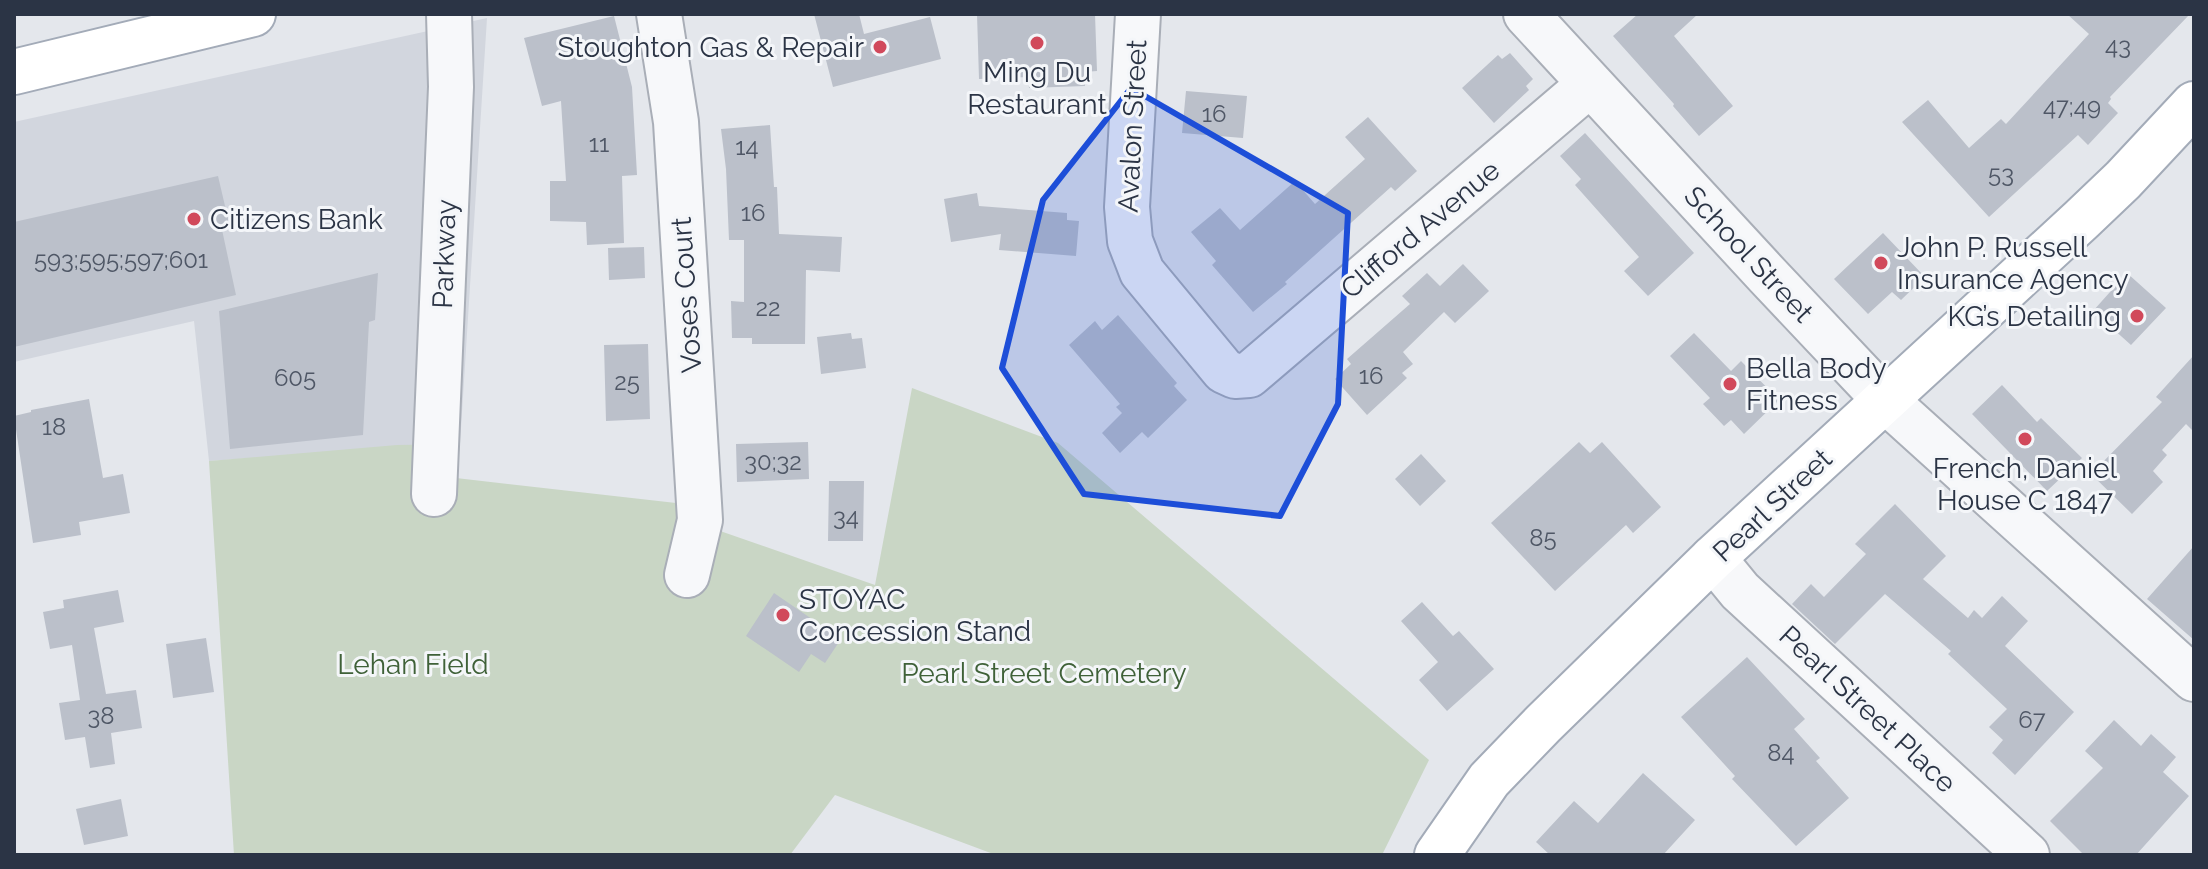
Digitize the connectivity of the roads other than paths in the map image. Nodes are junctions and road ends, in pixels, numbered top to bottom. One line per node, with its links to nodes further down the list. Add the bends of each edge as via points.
1 (253, 14): 6 (main road)
2 (449, 14): 11 (street, Parkway, via 451,87)
3 (659, 14): 13 (street, Voses Court, via 676,122 700,520)
4 (1138, 14): 9 (street, Avalon Street, via 1127,207 1135,258 1224,371)
5 (1526, 14): 7 (street, School Street)
6 (14, 72)
7 (1590, 84): 9 (street, Clifford Avenue); 10 (street, School Street)
8 (2194, 104): 10 (main road, Pearl Street, via 2092,210)
9 (1249, 375)
10 (1885, 400): 12 (main road, Pearl Street); 14 (street, School Street)
11 (434, 494)
12 (1713, 558): 15 (main road, Pearl Street, via 1489,780); 16 (street, Pearl Street Place, via 1740,591)
13 (687, 575)
14 (2194, 679)
15 (1437, 855)
16 (2027, 855)

